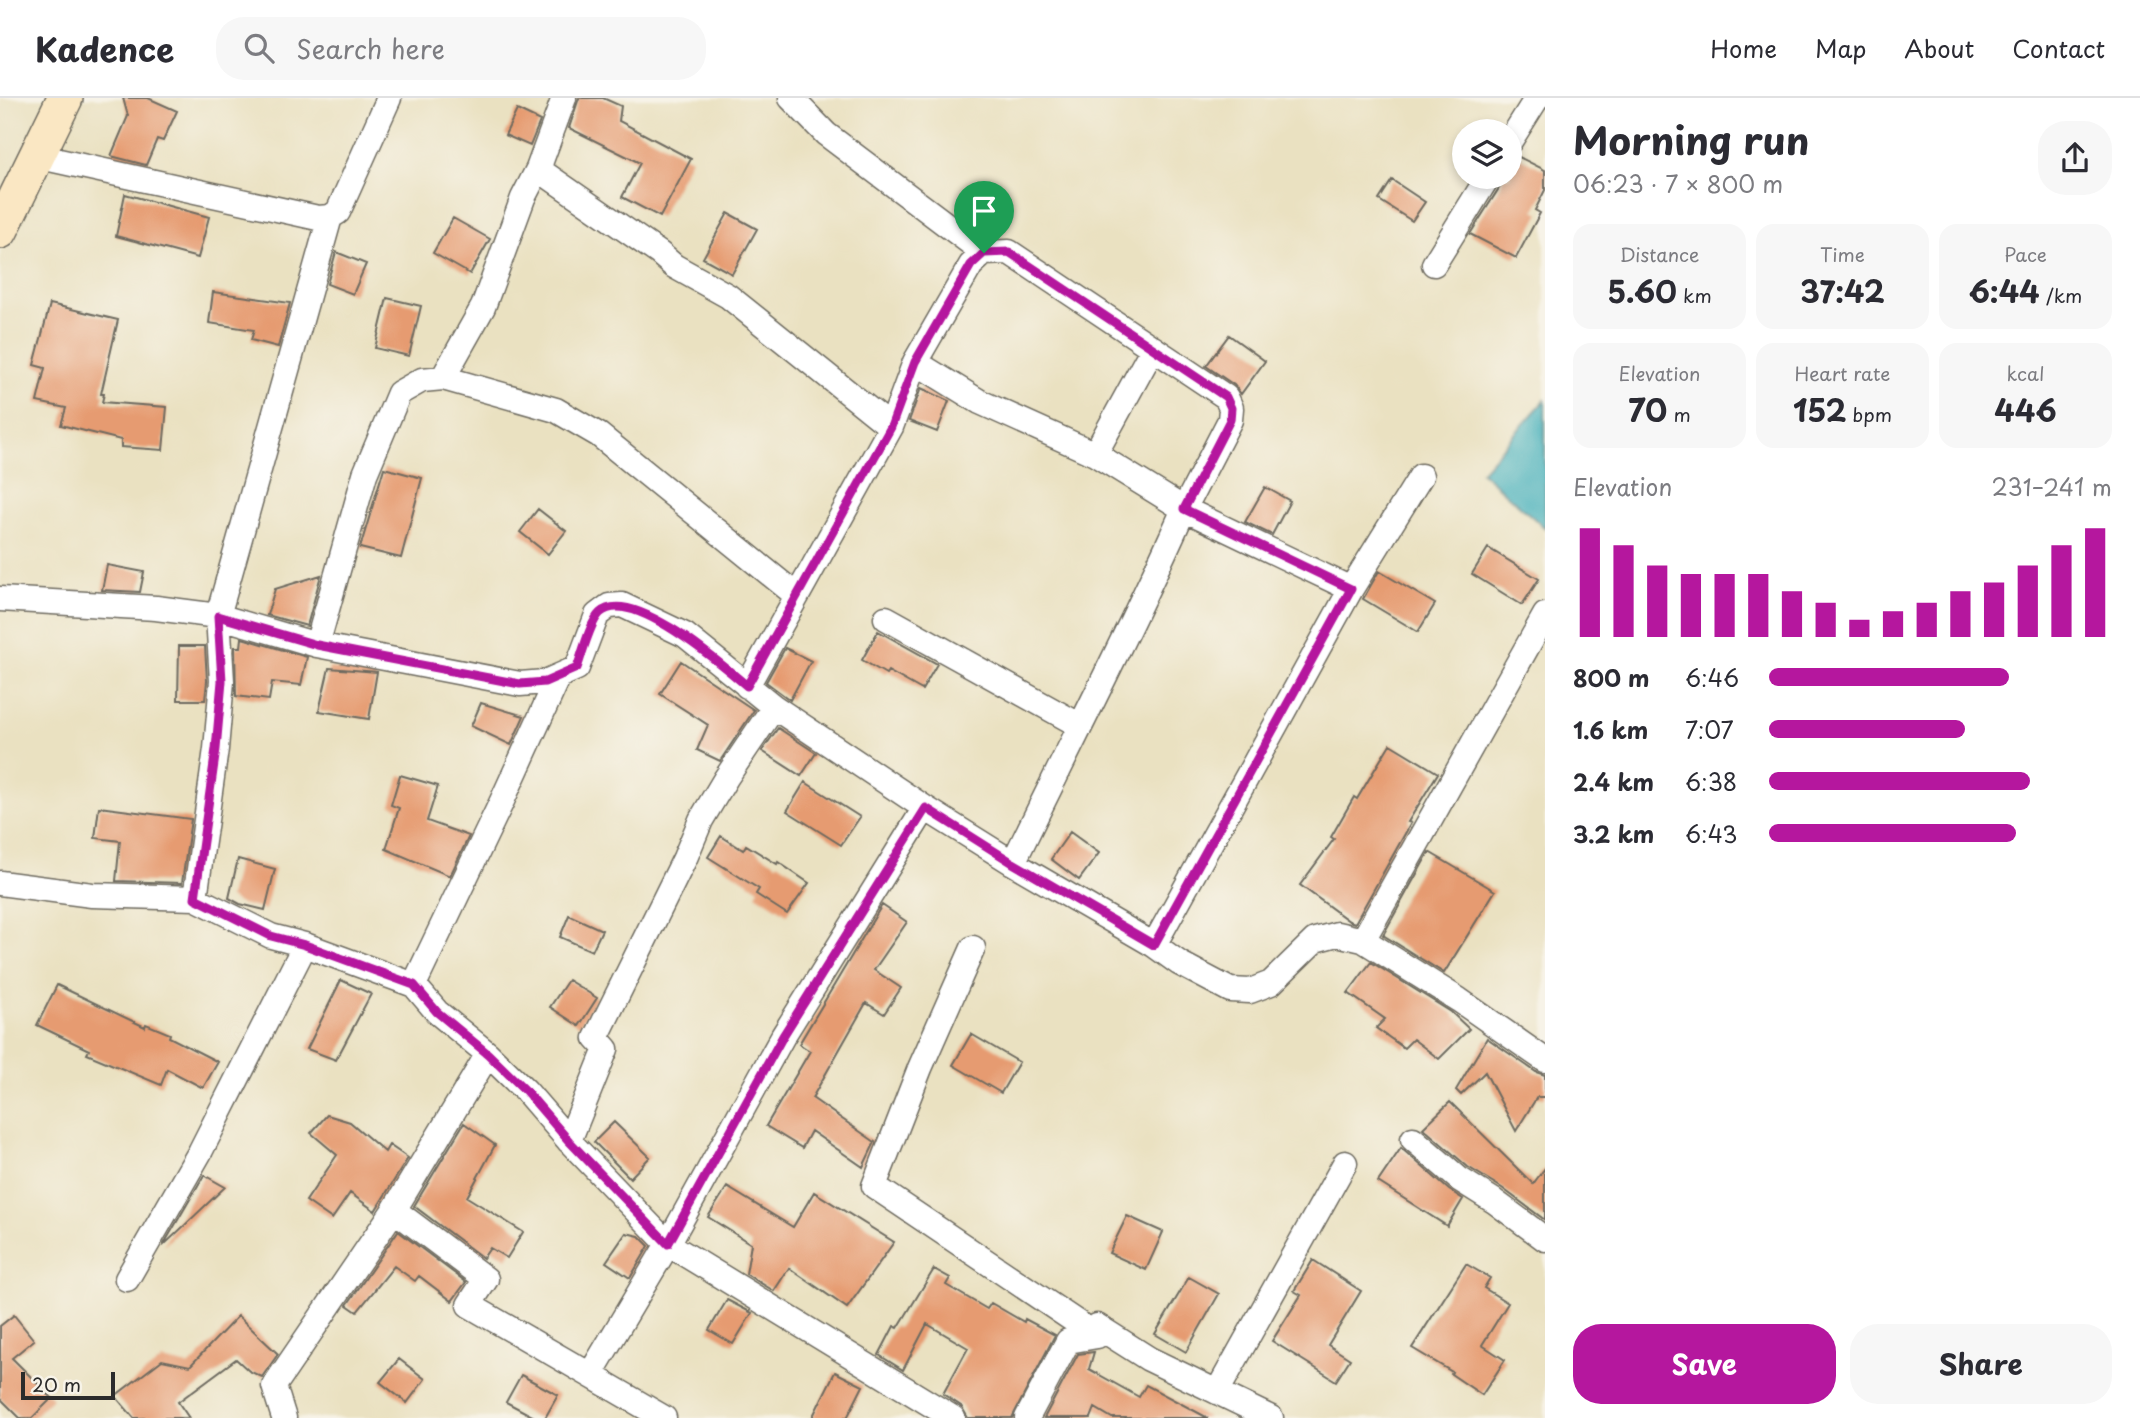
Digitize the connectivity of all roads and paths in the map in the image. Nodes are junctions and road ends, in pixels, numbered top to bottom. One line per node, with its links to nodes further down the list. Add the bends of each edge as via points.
1 (65, 98): 7 (street)
2 (389, 98): 11 (street, via 338,212)
3 (564, 98): 8 (street)
4 (791, 98): 12 (street, via 826,134)
5 (1537, 98): 6 (street)
6 (1522, 122)
7 (36, 156): 10 (street); 11 (street)
8 (538, 169): 16 (street, via 483,307); 17 (street, via 674,266 728,296)
9 (1481, 189): 13 (street)
10 (4, 214)
11 (330, 217): 25 (street)
12 (984, 253): 14 (street, via 1009,252); 15 (street, via 971,265)
13 (1434, 264)
14 (1153, 348): 18 (street); 20 (street, via 1226,397 1231,408 1230,420)
15 (915, 362): 17 (street); 18 (street, via 980,402)
16 (443, 378): 22 (street, via 556,410 599,435); 27 (street, via 422,380 399,393 365,474)
17 (891, 427): 22 (street)
18 (1095, 454): 20 (street)
19 (1421, 476): 21 (street)
20 (1184, 509): 21 (street); 31 (street, via 1142,604)
21 (1351, 589): 38 (street)
22 (796, 594): 29 (street)
23 (0, 599): 25 (street)
24 (1545, 615): 36 (street)
25 (218, 616): 27 (street); 35 (street, via 221,695)
26 (886, 618): 31 (street)
27 (317, 645): 28 (street, via 520,684)
28 (559, 676): 29 (street, via 577,668 597,615 622,606 685,635); 40 (street)
29 (747, 686): 30 (street)
30 (774, 707): 32 (street); 44 (street, via 701,820 596,1038 606,1049)
31 (1079, 725): 33 (street)
32 (926, 808): 33 (street); 48 (street, via 783,1036)
33 (1013, 863): 38 (street)
34 (0, 883): 35 (street, via 92,895)
35 (195, 898): 37 (street, via 271,936)
36 (1363, 940): 38 (street, via 1337,934 1315,940 1271,983 1250,991 1230,990); 42 (street)
37 (305, 945): 40 (street); 49 (street, via 200,1152)
38 (1154, 945)
39 (973, 948): 50 (street, via 874,1186)
40 (414, 985): 41 (street, via 437,1012)
41 (488, 1054): 44 (street); 46 (street)
42 (1545, 1060)
43 (1413, 1139): 47 (street, via 1459,1179)
44 (569, 1141): 48 (street)
45 (1345, 1163): 52 (street)
46 (394, 1209): 51 (street, via 486,1279 469,1305); 53 (street, via 274,1386)
47 (1545, 1239)
48 (668, 1244): 51 (street); 55 (street)
49 (127, 1279)
50 (1097, 1336): 52 (street, via 1097,1326 1149,1359); 56 (street, via 1068,1341)
51 (590, 1376): 54 (street)
52 (1217, 1392): 57 (street)
53 (284, 1418)
54 (664, 1418)
55 (953, 1418)
56 (1027, 1418)
57 (1271, 1418)

